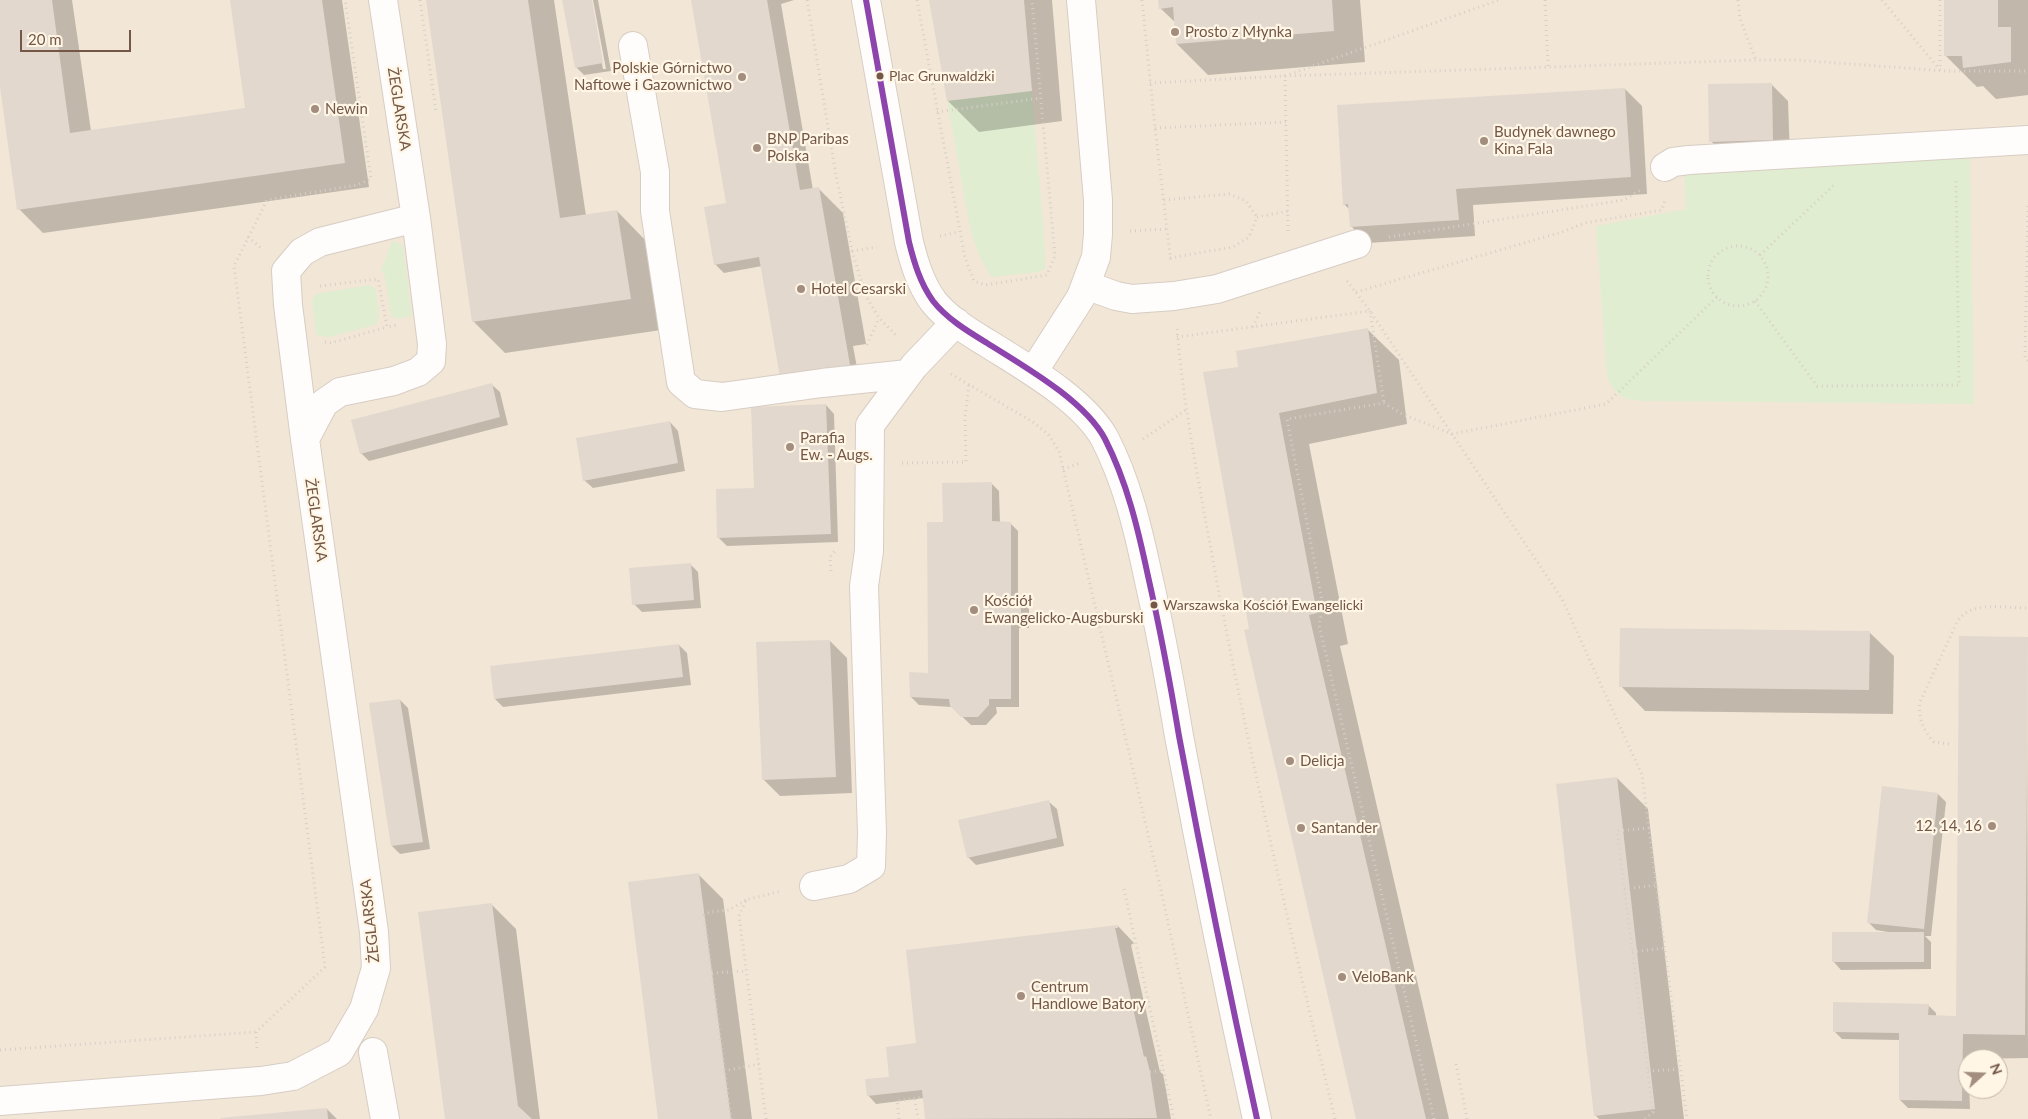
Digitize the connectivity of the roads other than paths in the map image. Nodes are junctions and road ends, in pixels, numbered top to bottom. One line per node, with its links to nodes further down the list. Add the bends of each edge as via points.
1 (383, 0): 7 (street, ŻEGLARSKA)
2 (866, 0): 10 (street, via 914,262 934,303)
3 (1081, 0): 9 (street, via 1098,200 1096,258)
4 (634, 46): 11 (street, via 655,172 654,211 682,382 695,394 722,397 850,380)
5 (2028, 140): 6 (street)
6 (1677, 163)
7 (416, 218): 13 (street, ŻEGLARSKA, via 432,344 431,361 418,372 340,392 324,403); 13 (street, ŻEGLARSKA, via 320,242 302,252 286,271)
8 (1357, 244): 9 (street, via 1217,289 1174,296 1132,298)
9 (1086, 285): 12 (street, via 1069,318)
10 (956, 322): 11 (street); 12 (street)
11 (916, 365): 14 (street, via 870,424 869,551 864,586 871,866 849,879)
12 (1033, 372): 18 (street, via 1095,424 1124,484 1162,639 1206,879)
13 (305, 440): 16 (street, ŻEGLARSKA, via 374,932 376,968 364,1009 339,1052 293,1076)
14 (814, 886)
15 (373, 1052): 17 (street)
16 (0, 1102)
17 (385, 1119)
18 (1257, 1119)

